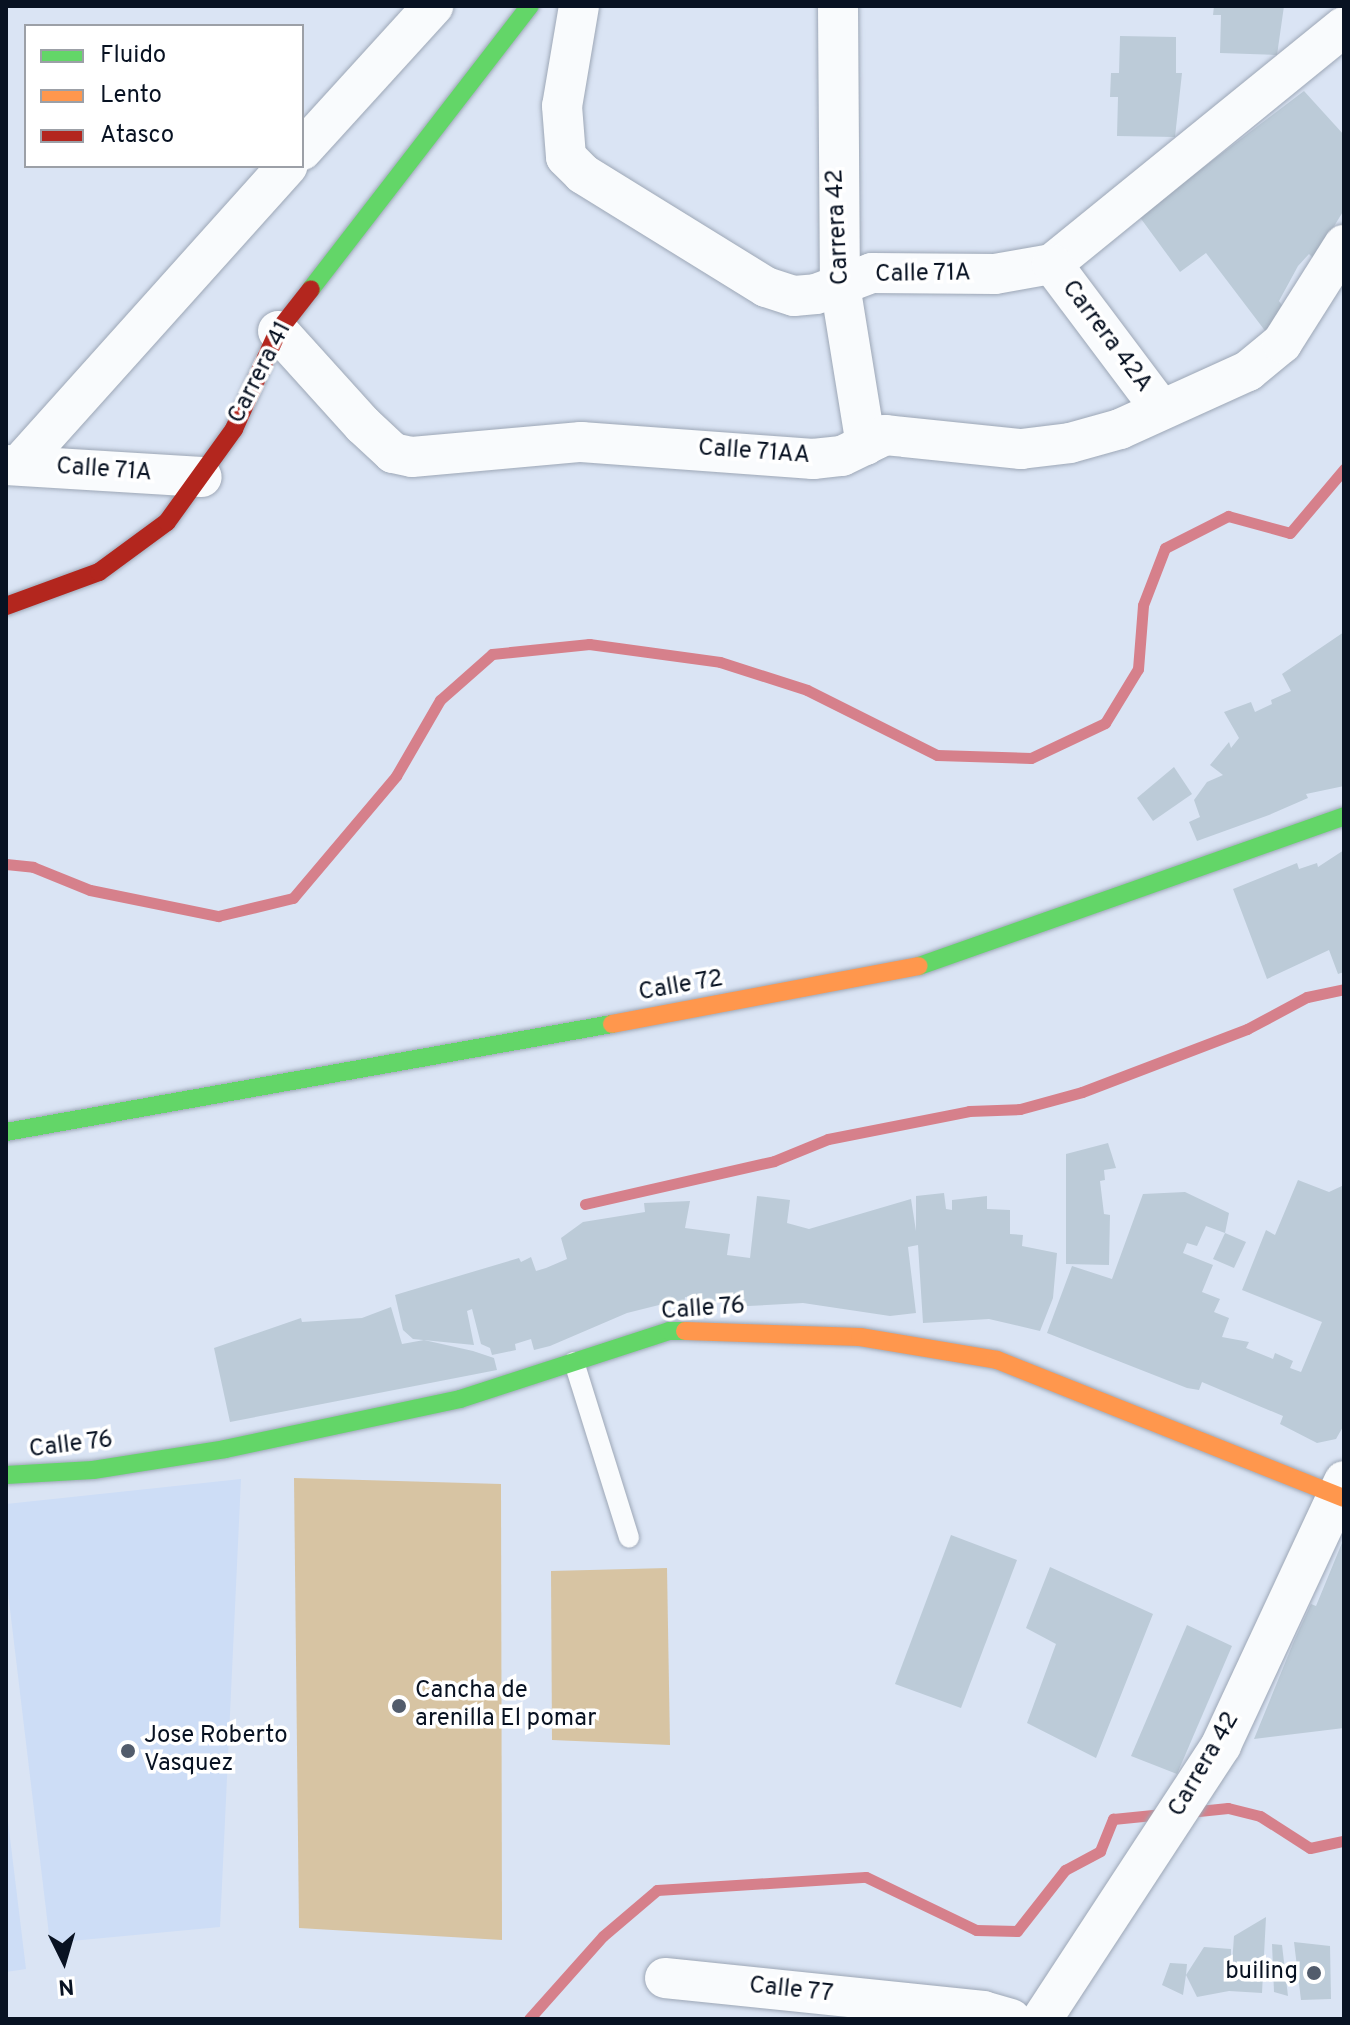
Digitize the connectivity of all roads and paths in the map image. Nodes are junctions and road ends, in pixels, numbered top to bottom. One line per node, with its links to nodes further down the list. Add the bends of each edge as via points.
1 (433, 6): 6 (street)
2 (530, 6): 11 (street, Carrera 41)
3 (579, 6): 10 (street, Calle 71A, via 565,71 561,139 566,157 583,174 766,287 794,296)
4 (838, 6): 10 (street, Carrera 42)
5 (1344, 27): 9 (street, Calle 71A)
6 (304, 148)
7 (285, 168): 14 (street)
8 (1344, 245): 12 (street, Calle 71AA, via 1282,343 1248,371)
9 (1052, 264): 10 (street, Calle 71A, via 995,274 872,273); 12 (street, Carrera 42A)
10 (840, 285): 13 (street, Carrera 42)
11 (278, 331): 13 (street, Calle 71AA, via 363,425 393,453 412,457 581,442 813,459 842,456); 15 (street, Carrera 41, via 234,429)
12 (1161, 409): 13 (street, Calle 71AA, via 1120,429 1021,449 885,435)
13 (866, 445)
14 (12, 465): 15 (street, Calle 71A)
15 (202, 477): 16 (street, Carrera 41, via 167,522 123,558)
16 (6, 606)
17 (1344, 816): 18 (street, Calle 72, via 940,961 880,976)
18 (6, 1132)
19 (574, 1362): 20 (street, Calle 76, via 460,1399 262,1441 93,1470); 21 (street, Calle 76, via 669,1331 773,1330 949,1349 1054,1379); 22 (lane)
20 (6, 1475)
21 (1342, 1491): 25 (street, Carrera 42, via 1221,1745)
22 (629, 1538)
23 (665, 1978): 24 (street, Calle 77, via 983,2011)
24 (1011, 2019)
25 (1042, 2019)

